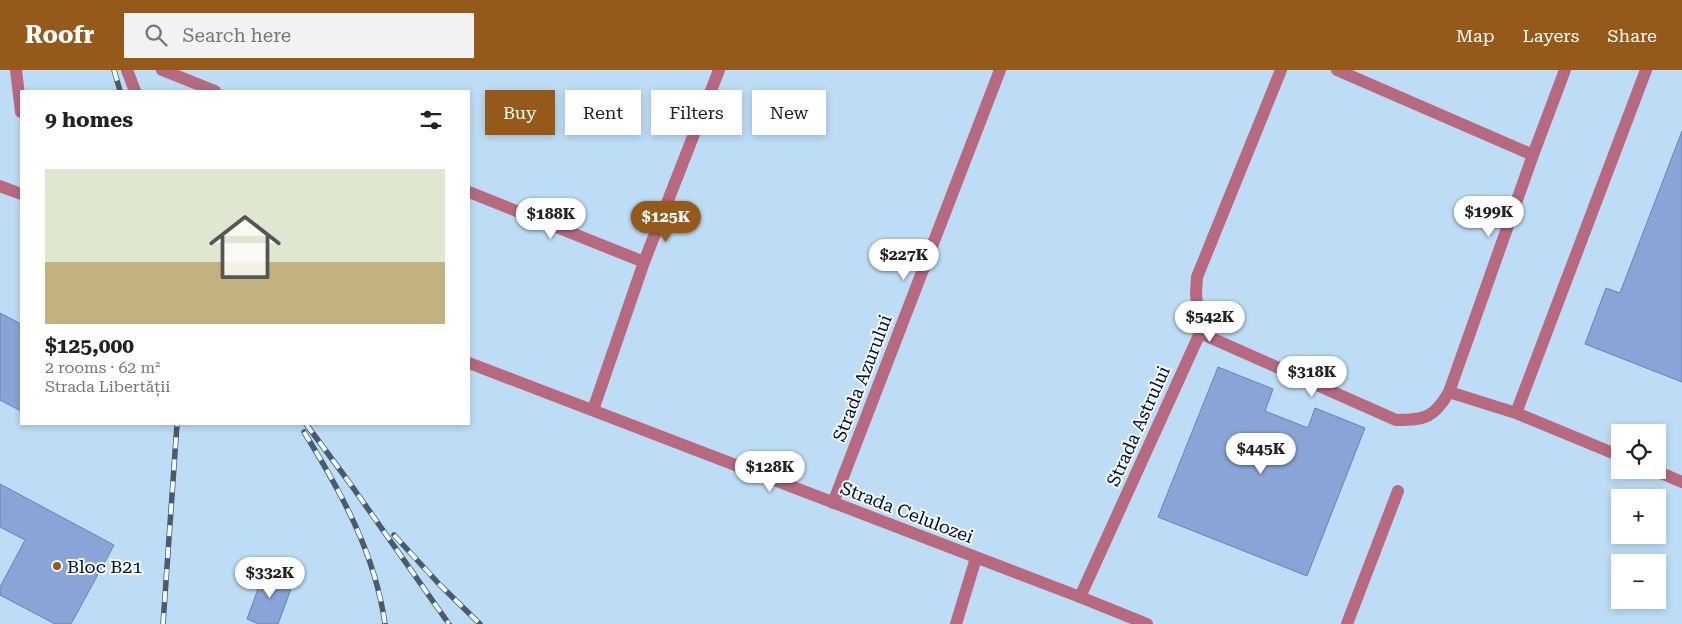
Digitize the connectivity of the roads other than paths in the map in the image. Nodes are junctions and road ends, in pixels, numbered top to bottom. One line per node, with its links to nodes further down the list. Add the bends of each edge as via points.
1 (16, 70): 12 (street)
2 (127, 70): 10 (street)
3 (162, 70): 11 (street)
4 (719, 70): 17 (street)
5 (1000, 70): 27 (street, Strada Azurului)
6 (1281, 70): 18 (street, via 1197,277)
7 (1337, 70): 13 (street)
8 (1565, 70): 13 (street)
9 (1646, 70): 22 (street)
10 (135, 90)
11 (212, 90)
12 (20, 104)
13 (1533, 155): 20 (street)
14 (0, 186): 16 (street)
15 (470, 192): 17 (street)
16 (20, 194)
17 (644, 262): 21 (street)
18 (1200, 332): 20 (street, via 1396,420 1430,416); 29 (street, Strada Astrului)
19 (470, 363): 21 (street, Strada Celulozei)
20 (1449, 392): 22 (street)
21 (593, 410): 27 (street, Strada Celulozei)
22 (1516, 413): 23 (street)
23 (1611, 452)
24 (1666, 475): 25 (street)
25 (1682, 482)
26 (1398, 491): 32 (street)
27 (832, 503): 28 (street, Strada Celulozei)
28 (976, 558): 29 (street, Strada Celulozei); 30 (street)
29 (1080, 597): 31 (street, Strada Celulozei)
30 (956, 624)
31 (1147, 624)
32 (1347, 624)

